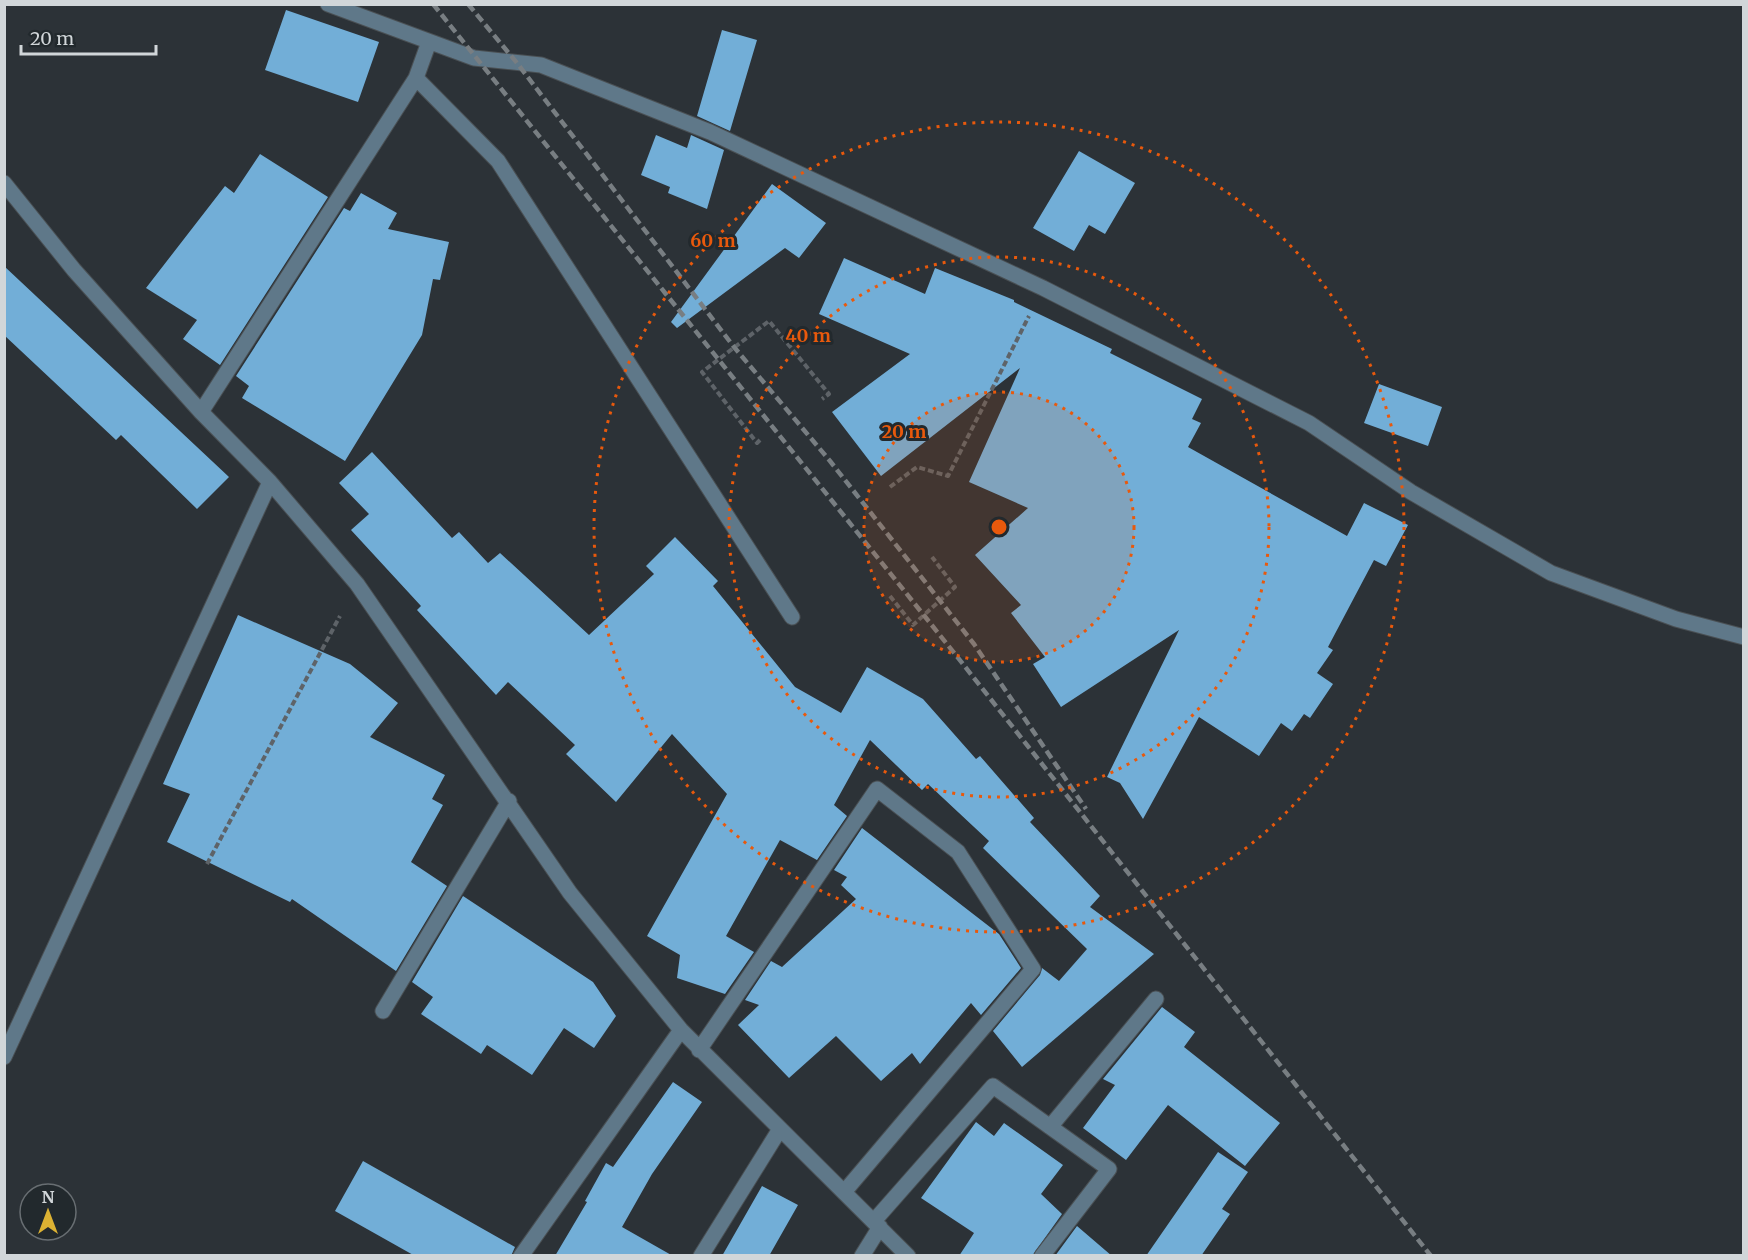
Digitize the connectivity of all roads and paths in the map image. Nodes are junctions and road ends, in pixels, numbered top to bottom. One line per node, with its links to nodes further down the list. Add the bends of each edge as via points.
1 (328, 4): 2 (street)
2 (365, 11): 3 (street)
3 (429, 42): 4 (street); 16 (street, via 474,58 541,65 710,132 1043,288 1309,423 1412,492 1551,573 1676,619)
4 (416, 78): 8 (street); 15 (street, via 498,161)
5 (4, 183): 8 (street, via 74,270)
6 (1033, 309): 11 (path, via 948,476 917,467)
7 (822, 399): 9 (path, via 829,394 769,321 702,372 757,444)
8 (201, 412): 10 (street)
9 (760, 440)
10 (270, 482): 13 (street); 23 (street)
11 (890, 487)
12 (932, 557): 14 (path, via 955,586 913,625)
13 (357, 584): 17 (street); 18 (path)
14 (890, 596)
15 (792, 617)
16 (1743, 637)
17 (509, 801): 20 (street); 21 (street, via 570,893)
18 (207, 864)
19 (1156, 999): 24 (street)
20 (383, 1011)
21 (681, 1030): 22 (street); 28 (street)
22 (699, 1050): 25 (street); 26 (street, via 877,789 958,852 1033,969)
23 (4, 1057)
24 (1050, 1128): 27 (street, via 993,1086); 32 (street, via 1109,1169)
25 (780, 1129): 26 (street); 29 (street)
26 (845, 1191): 27 (street)
27 (877, 1224): 30 (street); 31 (street)
28 (522, 1256)
29 (701, 1256)
30 (862, 1256)
31 (908, 1256)
32 (1042, 1256)

